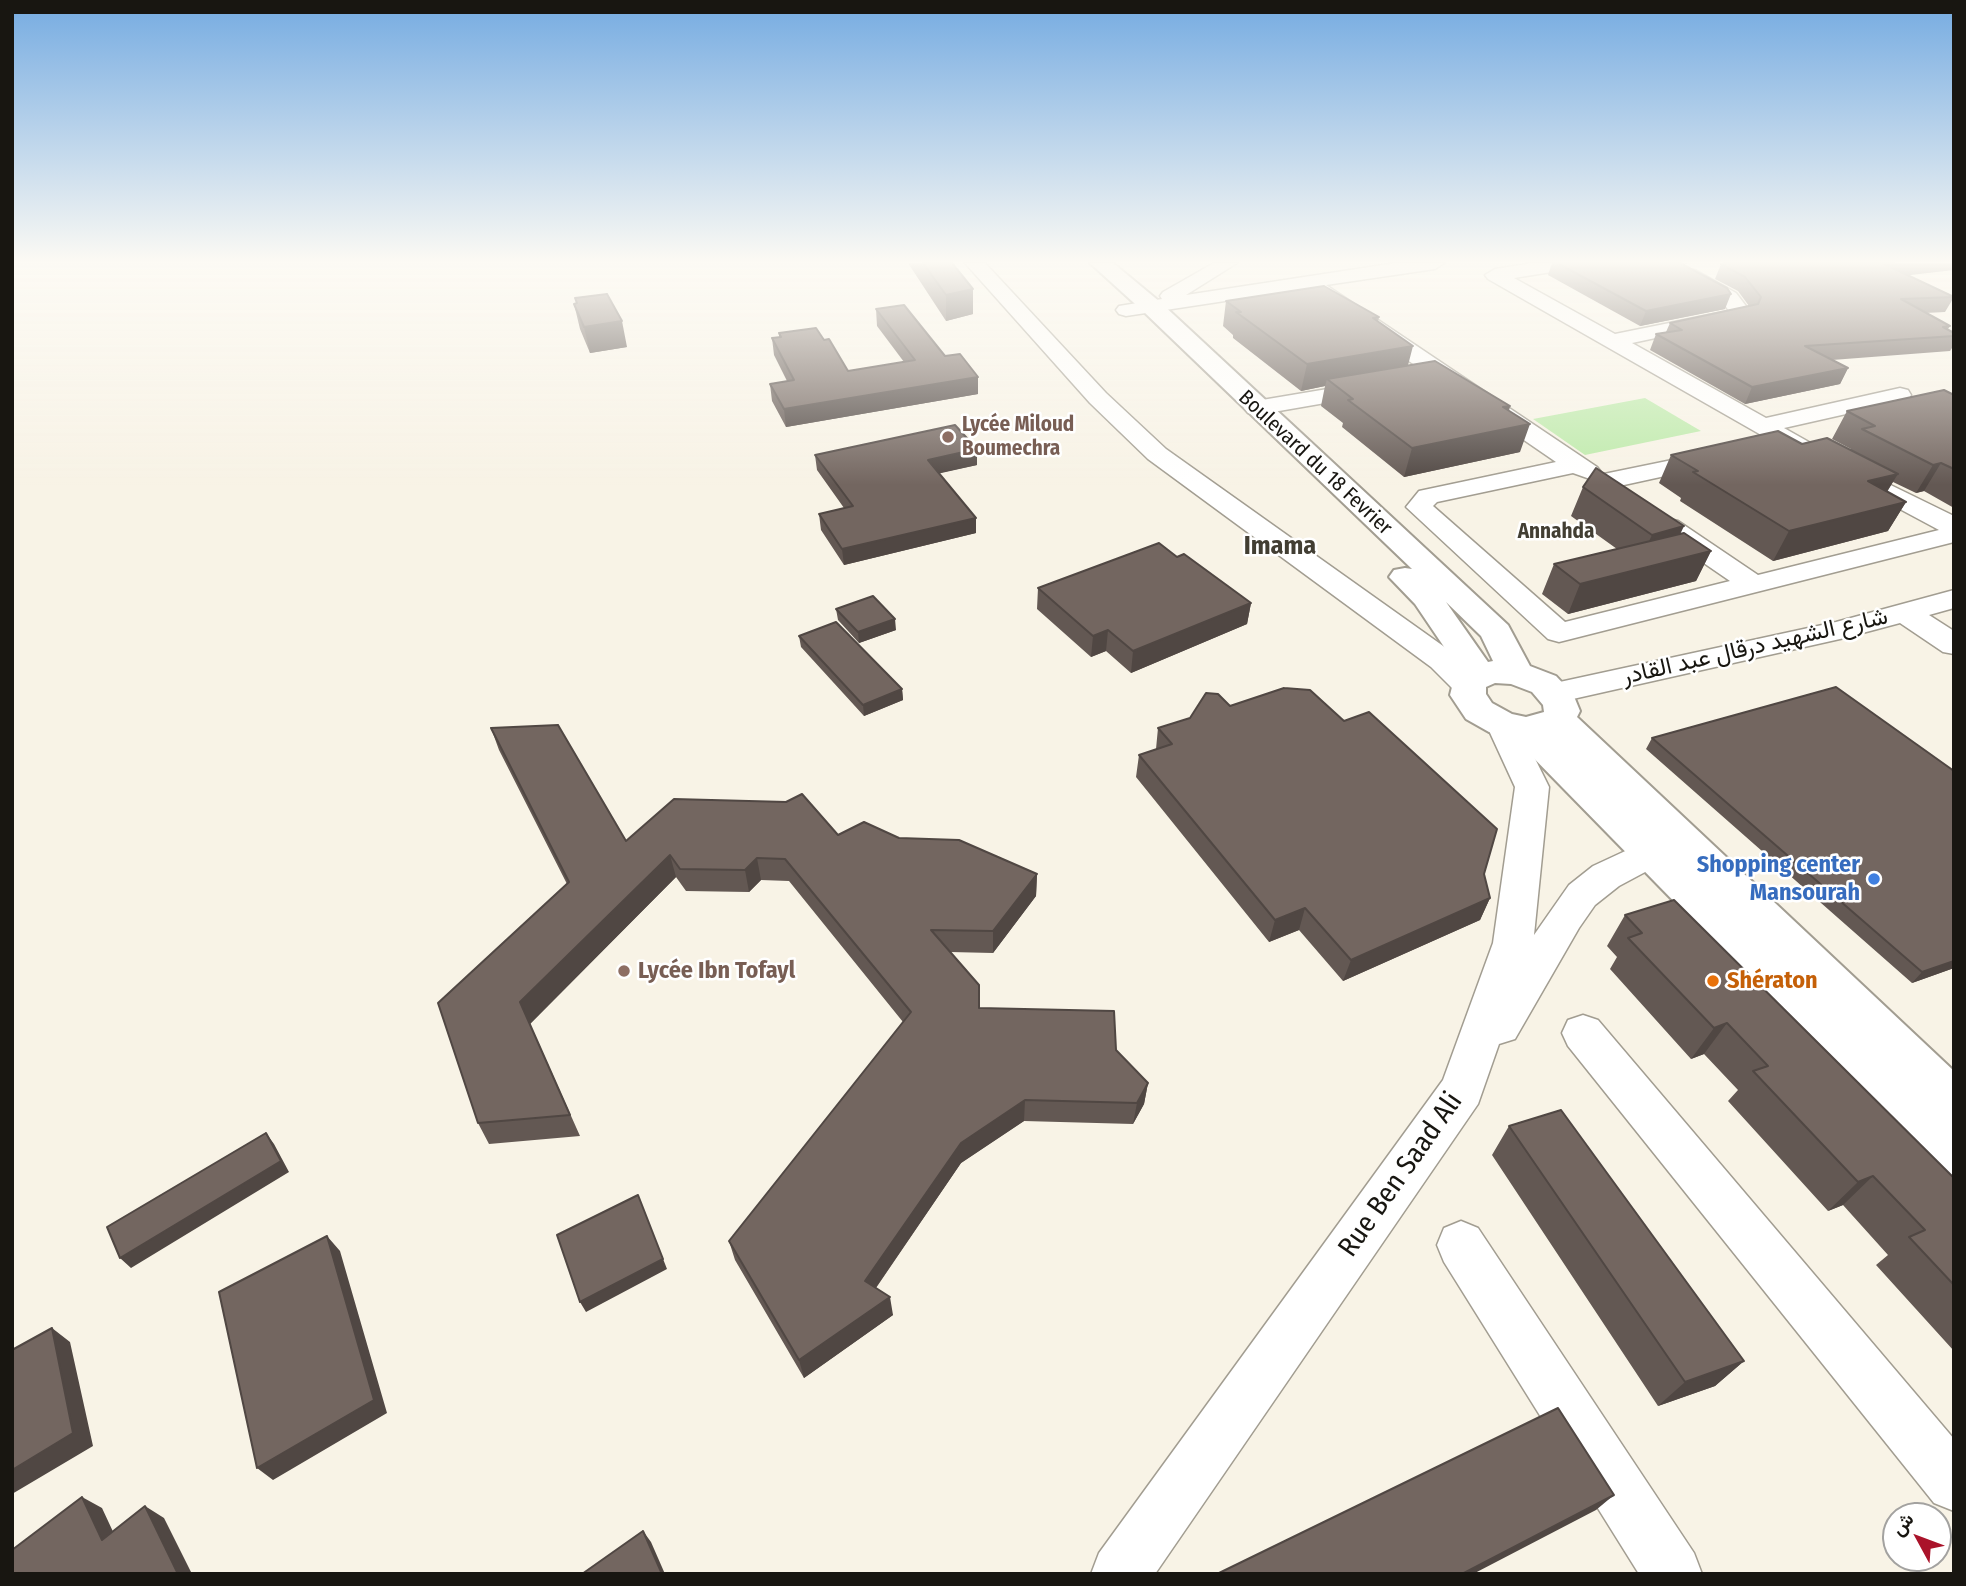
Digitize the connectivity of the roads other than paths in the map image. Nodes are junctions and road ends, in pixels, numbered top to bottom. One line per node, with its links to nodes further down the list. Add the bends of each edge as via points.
1 (1042, 337): 26 (street, via 1157,454)
2 (1167, 337): 26 (main road, Boulevard du 18 Fevrier, via 1427,598)
3 (1172, 337): 12 (main road, Boulevard du 18 Fevrier)
4 (1388, 337): 8 (street)
5 (1606, 337): 7 (street)
6 (1632, 337): 7 (street)
7 (1613, 341): 13 (street)
8 (1445, 376): 9 (street); 15 (street)
9 (1418, 380)
10 (1391, 385): 12 (street)
11 (1900, 395): 13 (street)
12 (1256, 408): 25 (main road, Boulevard du 18 Fevrier, via 1496,632)
13 (1762, 426): 14 (street)
14 (1791, 443): 16 (street); 19 (street)
15 (1576, 465): 16 (street); 21 (street, via 1428,496 1419,508 1559,633)
16 (1601, 482): 17 (street)
17 (1623, 496)
18 (1644, 511): 21 (street)
19 (1954, 527)
20 (1954, 534): 21 (street)
21 (1753, 584)
22 (1954, 599): 23 (street, شارع الشهيد درقال عبد القادر)
23 (1904, 612): 24 (street); 27 (street, شارع الشهيد درقال عبد القادر)
24 (1954, 645)
25 (1516, 673): 26 (main road, via 1502,671); 27 (main road, via 1531,677)
26 (1474, 681): 27 (main road, Boulevard du 18 Fevrier, via 1468,695 1479,711)
27 (1535, 716): 28 (main road); 30 (street, Rue Ben Saad Ali, via 1532,787 1513,943); 31 (main road)
28 (1649, 853): 30 (street, via 1582,895); 32 (main road)
29 (1583, 1033): 34 (street)
30 (1462, 1090): 35 (street, Rue Ben Saad Ali)
31 (1953, 1102)
32 (1954, 1153)
33 (1461, 1245): 36 (street)
34 (1954, 1483)
35 (1120, 1574)
36 (1673, 1574)

